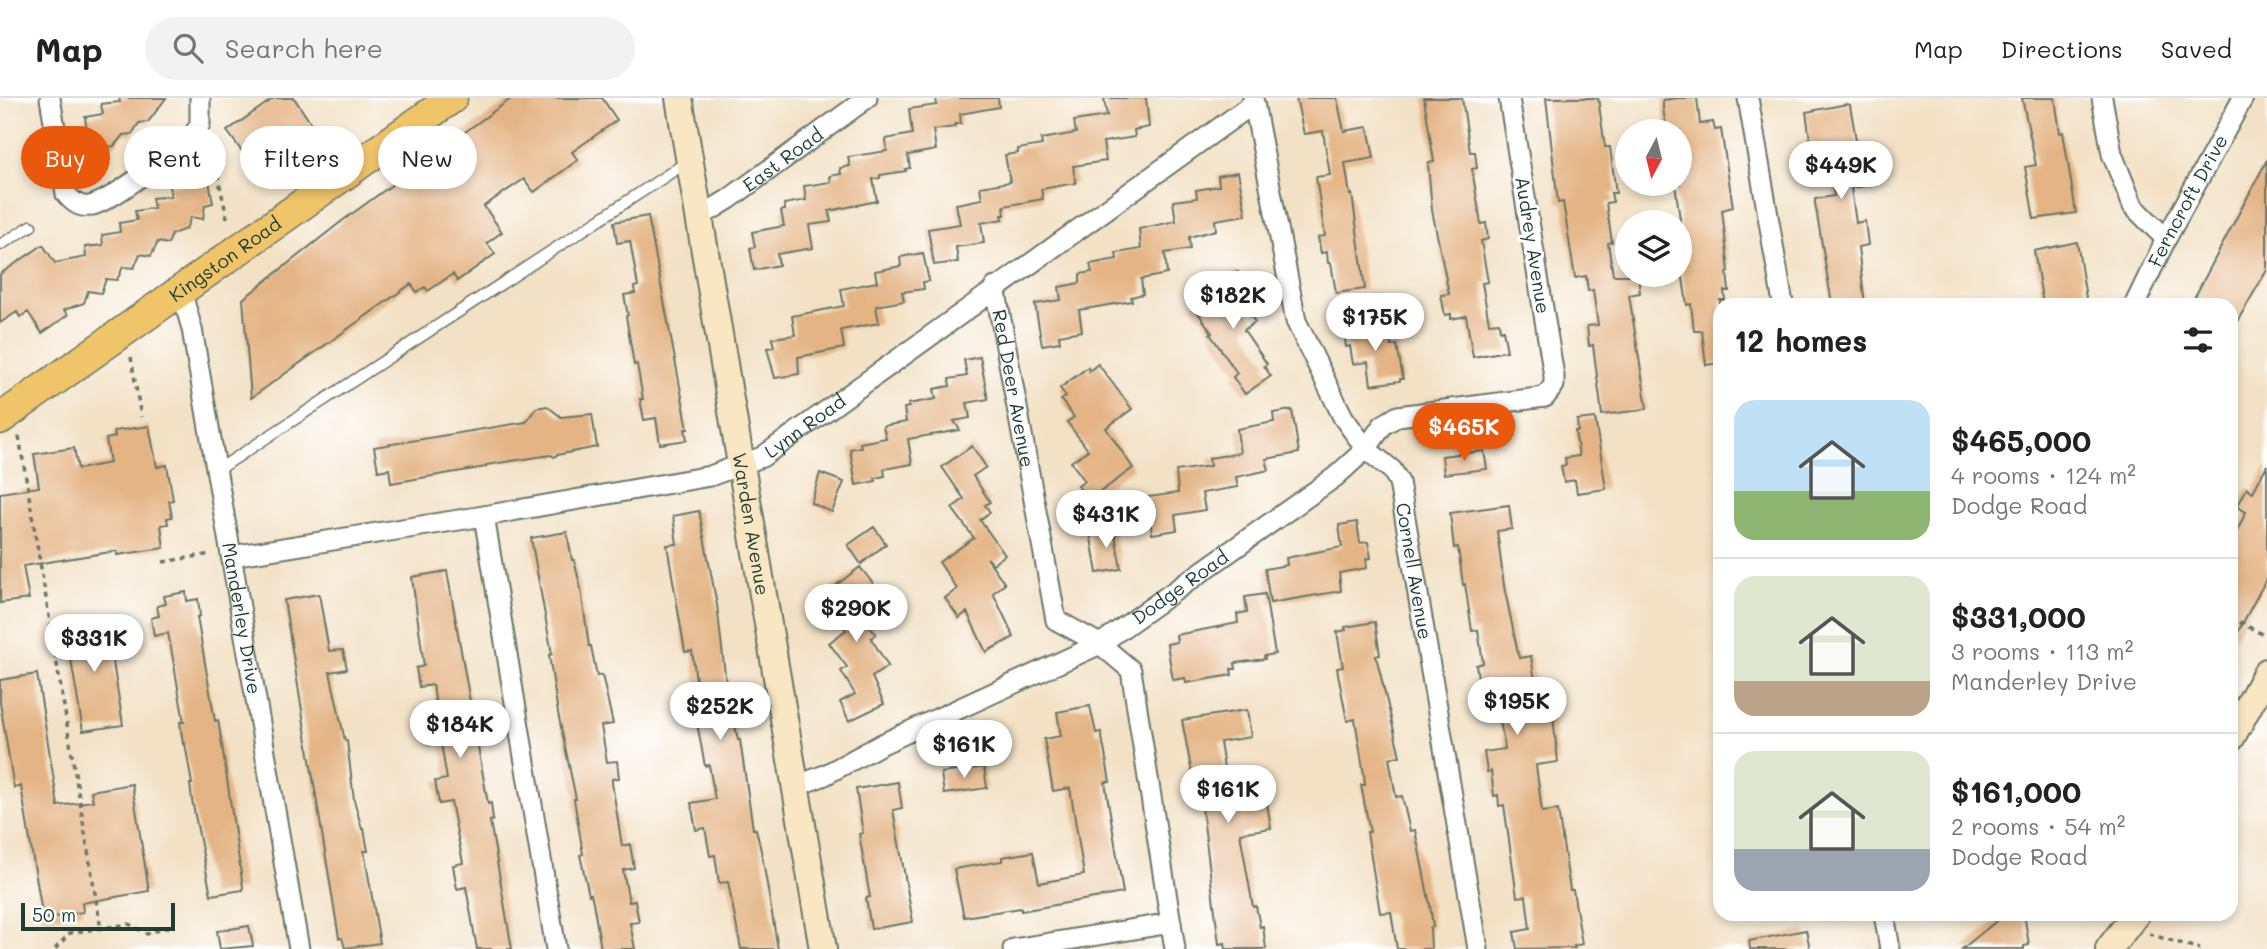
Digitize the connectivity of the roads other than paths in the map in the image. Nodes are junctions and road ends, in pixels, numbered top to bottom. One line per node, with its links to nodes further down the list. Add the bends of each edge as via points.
1 (50, 98): 2 (street, via 66,194 74,203 88,207 107,200 192,138 200,124)
2 (200, 98)
3 (452, 98): 17 (main road, Kingston Road)
4 (679, 98): 11 (main road, Warden Avenue)
5 (867, 98): 12 (street, East Road)
6 (1509, 98): 20 (street, Audrey Avenue, via 1554,376)
7 (1748, 98): 18 (street)
8 (2102, 98): 14 (street, via 2112,154 2133,206)
9 (2244, 98): 14 (street, Ferncroft Drive)
10 (1254, 100): 16 (street, Lynn Road); 22 (street, Cornell Avenue, via 1296,321 1343,417)
11 (690, 160): 12 (main road, Warden Avenue); 24 (lane)
12 (698, 218): 23 (main road, Warden Avenue)
13 (31, 226): 15 (lane)
14 (2166, 239): 19 (street, Ferncroft Drive)
15 (0, 245)
16 (995, 288): 23 (street, Lynn Road, via 771,452); 27 (street, Red Deer Avenue, via 1056,620)
17 (181, 290): 21 (main road, Kingston Road); 24 (street, Manderley Drive, via 192,329)
18 (1782, 298)
19 (2137, 298)
20 (1550, 391): 22 (street, Dodge Road, via 1538,399 1398,416 1383,425)
21 (10, 427)
22 (1366, 449): 27 (street, Dodge Road, via 1335,477); 39 (street, Cornell Avenue, via 1392,470 1399,482)
23 (740, 465): 25 (street, Lynn Road, via 710,476); 30 (main road, Warden Avenue)
24 (215, 471): 26 (street, Manderley Drive)
25 (484, 516): 26 (street, Lynn Road); 35 (street)
26 (231, 553): 34 (street, Manderley Drive)
27 (1100, 644): 30 (street, Dodge Road); 33 (street, Red Deer Avenue, via 1131,670)
28 (2267, 672): 29 (main road)
29 (2238, 725)
30 (796, 786): 36 (main road, Warden Avenue)
31 (1885, 921): 40 (street)
32 (2130, 921): 41 (main road)
33 (1171, 923): 37 (street); 38 (street, Red Deer Avenue)
34 (299, 949)
35 (556, 949)
36 (823, 949)
37 (1013, 949)
38 (1175, 949)
39 (1478, 949)
40 (1890, 949)
41 (2109, 949)

